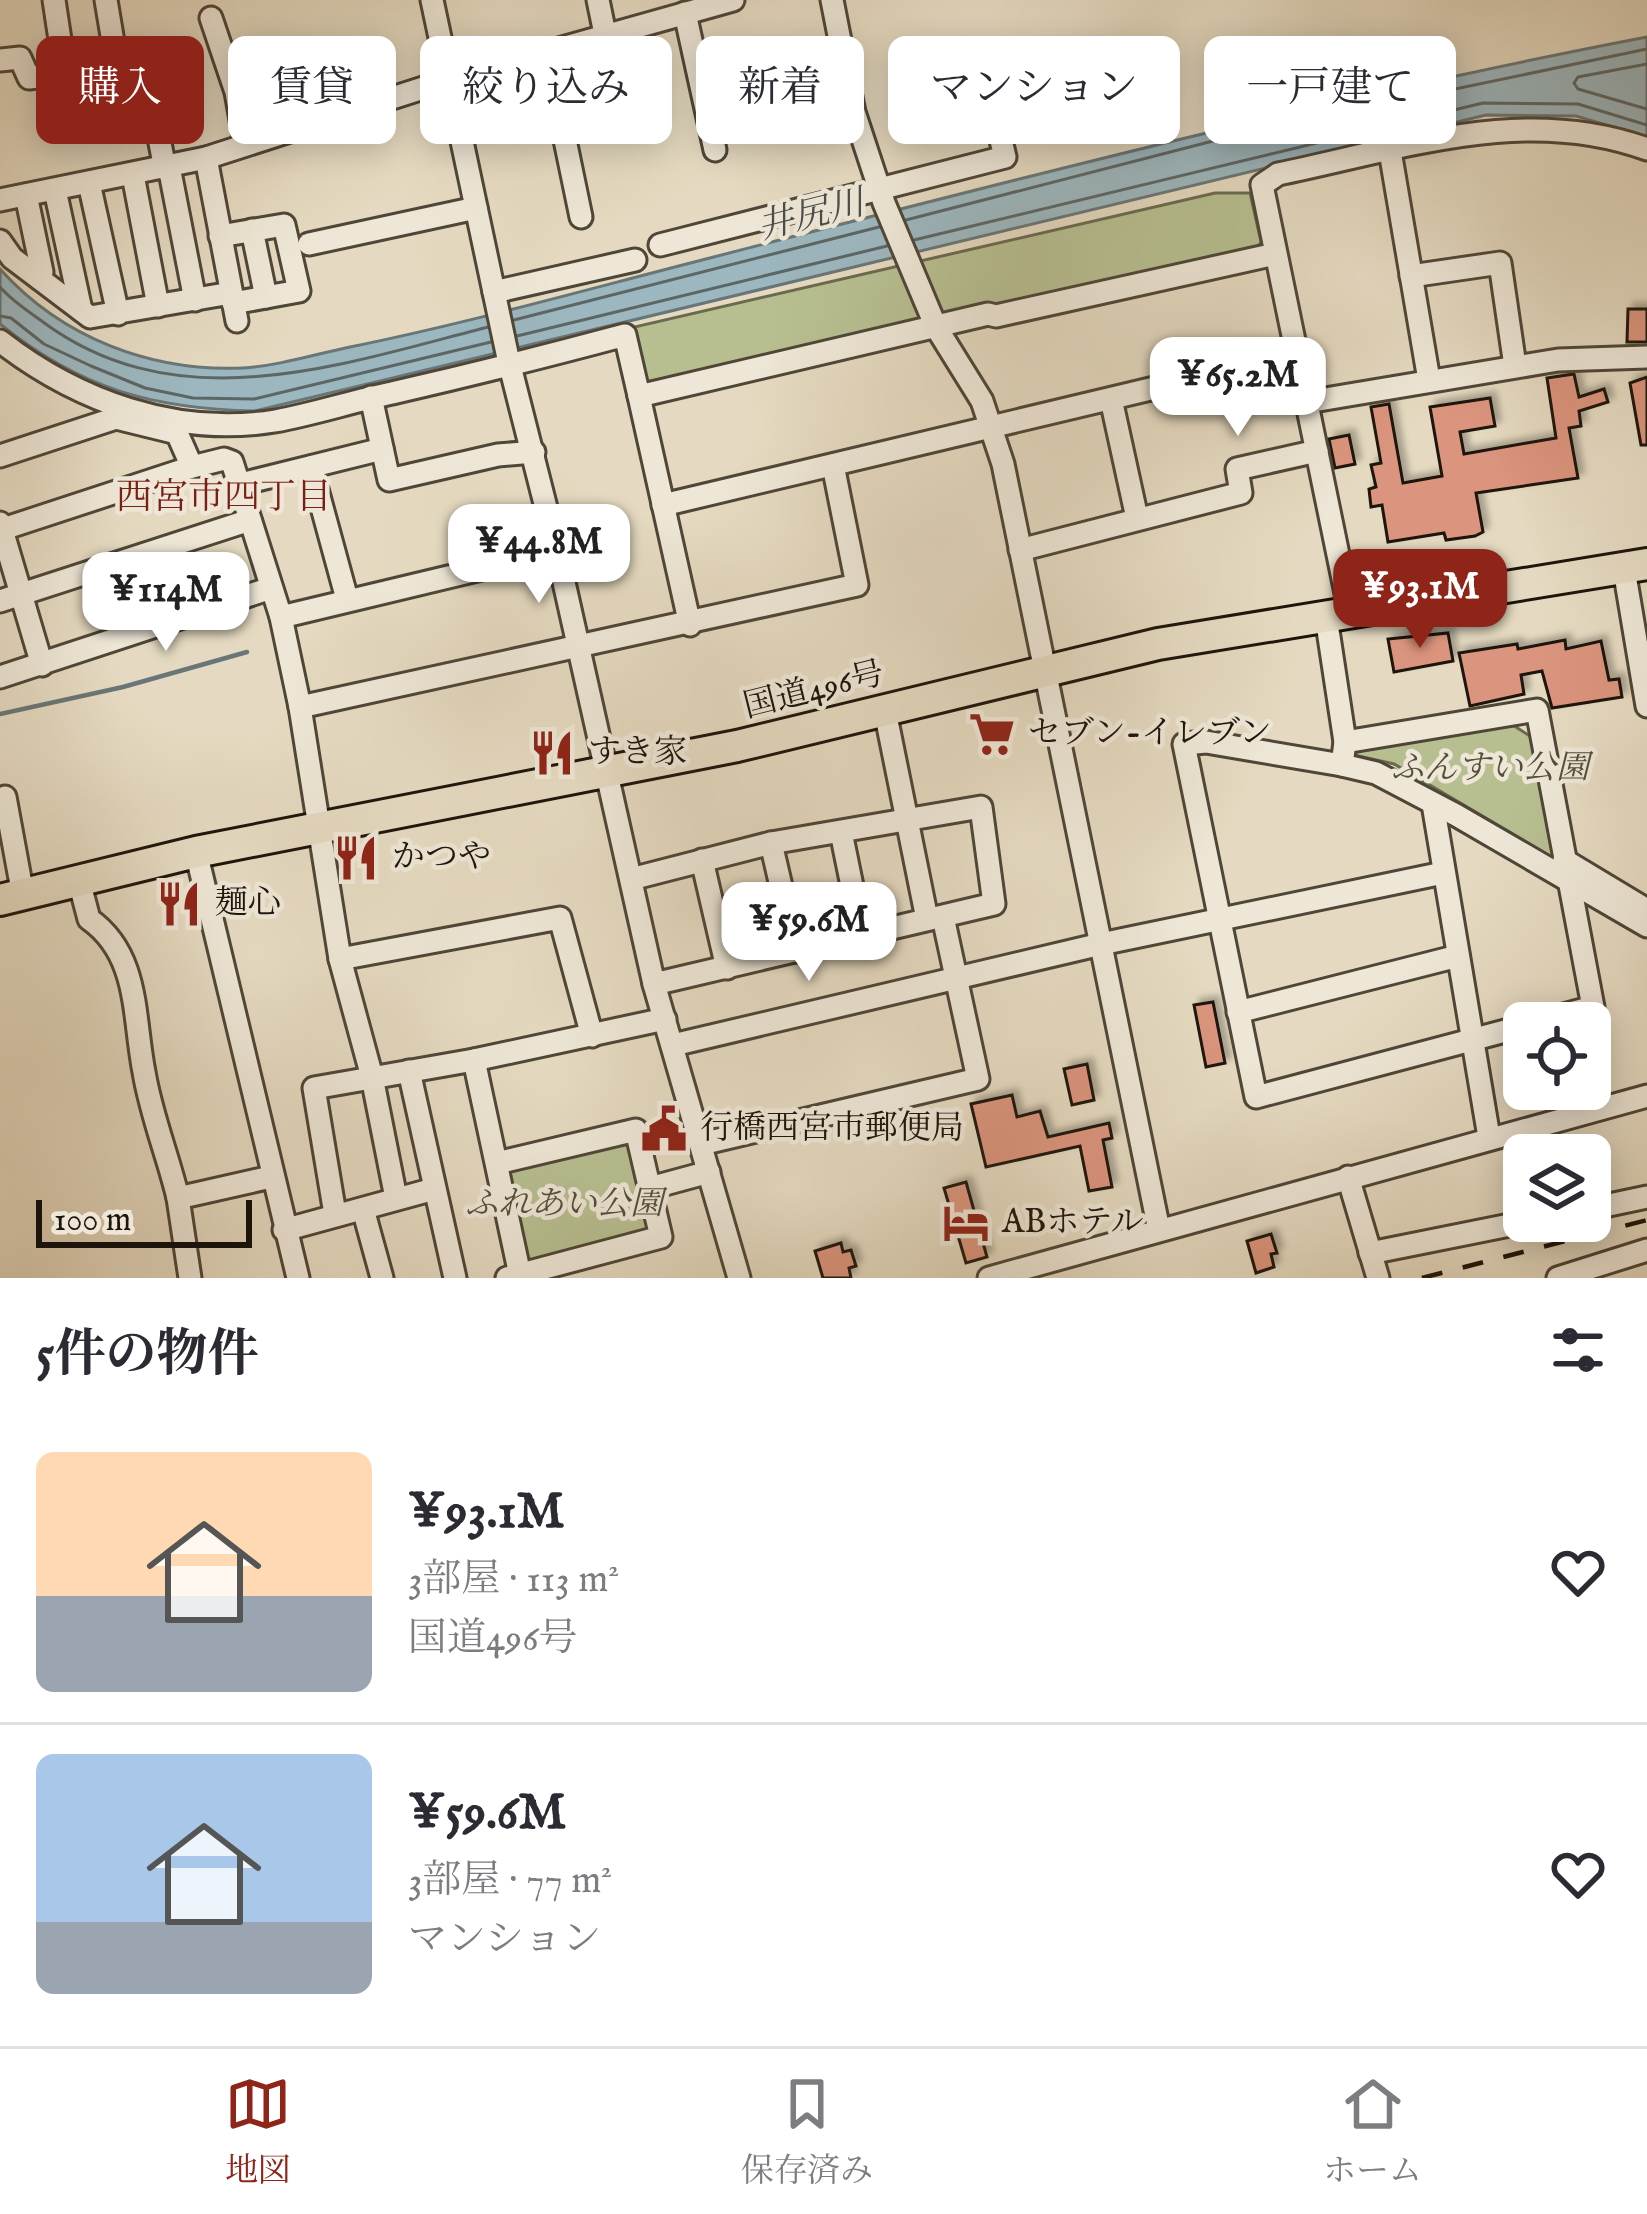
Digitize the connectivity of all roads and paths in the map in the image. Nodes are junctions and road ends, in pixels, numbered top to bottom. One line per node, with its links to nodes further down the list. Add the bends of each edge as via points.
1 (54, 0): 9 (street)
2 (106, 0): 10 (street)
3 (432, 0): 11 (street)
4 (598, 0): 12 (street)
5 (733, 0): 7 (street)
6 (832, 0): 14 (street)
7 (685, 13): 13 (street); 25 (street)
8 (211, 18): 16 (street)
9 (59, 36)
10 (112, 36)
11 (439, 36)
12 (597, 36)
13 (604, 36)
14 (839, 36)
15 (0, 59): 17 (street, via 20,58)
16 (228, 68)
17 (36, 77)
18 (864, 142): 32 (street)
19 (162, 144): 28 (street)
20 (242, 144): 27 (street)
21 (462, 144): 34 (street)
22 (566, 144): 35 (street)
23 (1002, 144): 32 (street, via 1005,157)
24 (1647, 149): 26 (street, via 1561,129 1492,129)
25 (716, 150)
26 (1390, 151): 42 (street, via 1278,174 1262,185); 44 (street)
27 (206, 158): 28 (street); 38 (street)
28 (168, 173): 29 (street); 48 (street)
29 (133, 175): 30 (street); 49 (street)
30 (89, 183): 31 (street); 52 (street)
31 (55, 190): 33 (street); 51 (street)
32 (882, 195): 41 (street); 53 (street)
33 (13, 197): 36 (street); 45 (street)
34 (476, 208): 40 (street); 46 (street)
35 (581, 218)
36 (0, 229)
37 (252, 230): 38 (street); 47 (street); 47 (street, via 284,225 299,291)
38 (220, 236): 50 (street)
39 (0, 241): 45 (street)
40 (309, 244)
41 (660, 244)
42 (1275, 254): 53 (street); 63 (street)
43 (635, 260): 46 (street)
44 (1411, 276): 57 (street, via 1500,263); 58 (street)
45 (40, 279): 51 (street)
46 (495, 296): 56 (street)
47 (266, 297): 50 (street)
48 (195, 300): 49 (street); 50 (street)
49 (158, 306): 52 (street)
50 (234, 306)
51 (80, 310): 52 (street)
52 (118, 314)
53 (936, 327): 60 (street); 64 (street)
54 (0, 341): 61 (street, via 89,398 161,418 273,421)
55 (1647, 357): 57 (street)
56 (510, 362): 60 (street, via 625,335); 61 (street); 66 (street)
57 (1515, 366): 58 (street)
58 (1429, 380): 63 (street)
59 (1184, 381): 62 (street)
60 (639, 396): 73 (street)
61 (370, 397): 65 (street)
62 (1111, 399): 64 (street); 74 (street)
63 (1306, 402): 67 (street)
64 (993, 428): 69 (street); 77 (street)
65 (382, 449): 66 (street, via 389,480); 71 (street)
66 (534, 452): 78 (street)
67 (1317, 452): 74 (street, via 1238,469 1241,494); 83 (street)
68 (0, 456): 70 (street, via 116,418 177,434)
69 (833, 465): 73 (street); 85 (street, via 857,585)
70 (192, 467): 72 (street, via 224,458); 76 (street)
71 (311, 467): 72 (street); 82 (street)
72 (241, 484): 75 (street)
73 (663, 506): 85 (street)
74 (1137, 518): 77 (street)
75 (250, 520): 80 (street); 81 (street)
76 (1, 527): 81 (street)
77 (1020, 550): 88 (street)
78 (557, 551): 82 (street); 86 (street)
79 (1636, 567): 83 (highway, 国道496号); 90 (street)
80 (271, 588): 84 (street); 87 (street)
81 (10, 598): 87 (street)
82 (347, 598): 84 (street)
83 (1338, 615): 88 (highway, 国道496号); 93 (street)
84 (281, 617): 91 (street)
85 (689, 625): 86 (street)
86 (577, 649): 91 (street); 94 (street)
87 (42, 665): 89 (street)
88 (1045, 669): 92 (highway, 国道496号); 113 (street)
89 (0, 677)
90 (1647, 706)
91 (300, 707): 98 (street)
92 (884, 711): 94 (highway, 国道496号); 97 (street)
93 (1343, 753): 96 (street); 103 (street, via 1537,710); 110 (street, via 1184,744)
94 (606, 773): 98 (highway, 国道496号); 105 (street)
95 (5, 797): 107 (street)
96 (1433, 804): 103 (street); 104 (street)
97 (908, 819): 99 (street); 109 (street); 109 (street, via 981,807 994,904)
98 (321, 828): 101 (highway, 国道496号); 116 (street)
99 (841, 832): 100 (street); 112 (street)
100 (771, 844): 102 (street); 114 (street)
101 (196, 852): 106 (highway, 国道496号); 135 (street)
102 (702, 860): 105 (street); 117 (street)
103 (1566, 871): 108 (street); 111 (street); 120 (street)
104 (1443, 873): 110 (street); 115 (street)
105 (631, 879): 119 (street)
106 (79, 881): 107 (highway, 国道496号); 140 (street, via 88,919 127,968 144,1073)
107 (11, 898)
108 (1647, 910)
109 (935, 918): 112 (street); 118 (street)
110 (1219, 921): 113 (street); 121 (street)
111 (1647, 926)
112 (862, 935): 114 (street)
113 (1101, 944): 118 (street); 147 (street)
114 (796, 951): 117 (street)
115 (1458, 956): 121 (street); 125 (street)
116 (340, 959): 124 (street, via 560,917); 129 (street)
117 (727, 968): 119 (street)
118 (958, 979): 126 (street); 132 (street, via 978,1079)
119 (654, 984): 122 (street)
120 (1592, 1002)
121 (1238, 1012): 125 (street, via 1256,1097)
122 (665, 1019): 124 (street); 126 (street)
123 (1503, 1032): 125 (street)
124 (592, 1036): 127 (street)
125 (1473, 1040): 131 (street)
126 (673, 1046): 132 (street)
127 (474, 1060): 128 (street); 133 (street)
128 (409, 1071): 129 (street); 138 (street)
129 (372, 1077): 141 (street); 144 (street, via 314,1088)
130 (1647, 1096): 131 (street)
131 (1489, 1138): 136 (street)
132 (701, 1144): 134 (street)
133 (497, 1163): 137 (street, via 636,1130); 151 (street)
134 (709, 1172): 137 (street); 156 (street)
135 (271, 1177): 140 (street); 146 (street)
136 (1348, 1177): 147 (street); 149 (street)
137 (650, 1188): 150 (street, via 661,1237)
138 (434, 1189): 141 (street); 155 (street)
139 (1647, 1197): 142 (street)
140 (178, 1198): 152 (street)
141 (396, 1198): 143 (street)
142 (1611, 1205)
143 (363, 1209): 144 (street); 154 (street)
144 (335, 1214): 146 (street)
145 (1503, 1226): 149 (street)
146 (284, 1230): 153 (street)
147 (1159, 1230): 157 (street)
148 (1647, 1250): 159 (street)
149 (1370, 1253): 158 (street)
150 (561, 1272): 151 (street)
151 (513, 1276)
152 (190, 1278)
153 (298, 1278)
154 (382, 1278)
155 (455, 1278)
156 (739, 1278)
157 (989, 1278)
158 (1378, 1278)
159 (1558, 1278)

